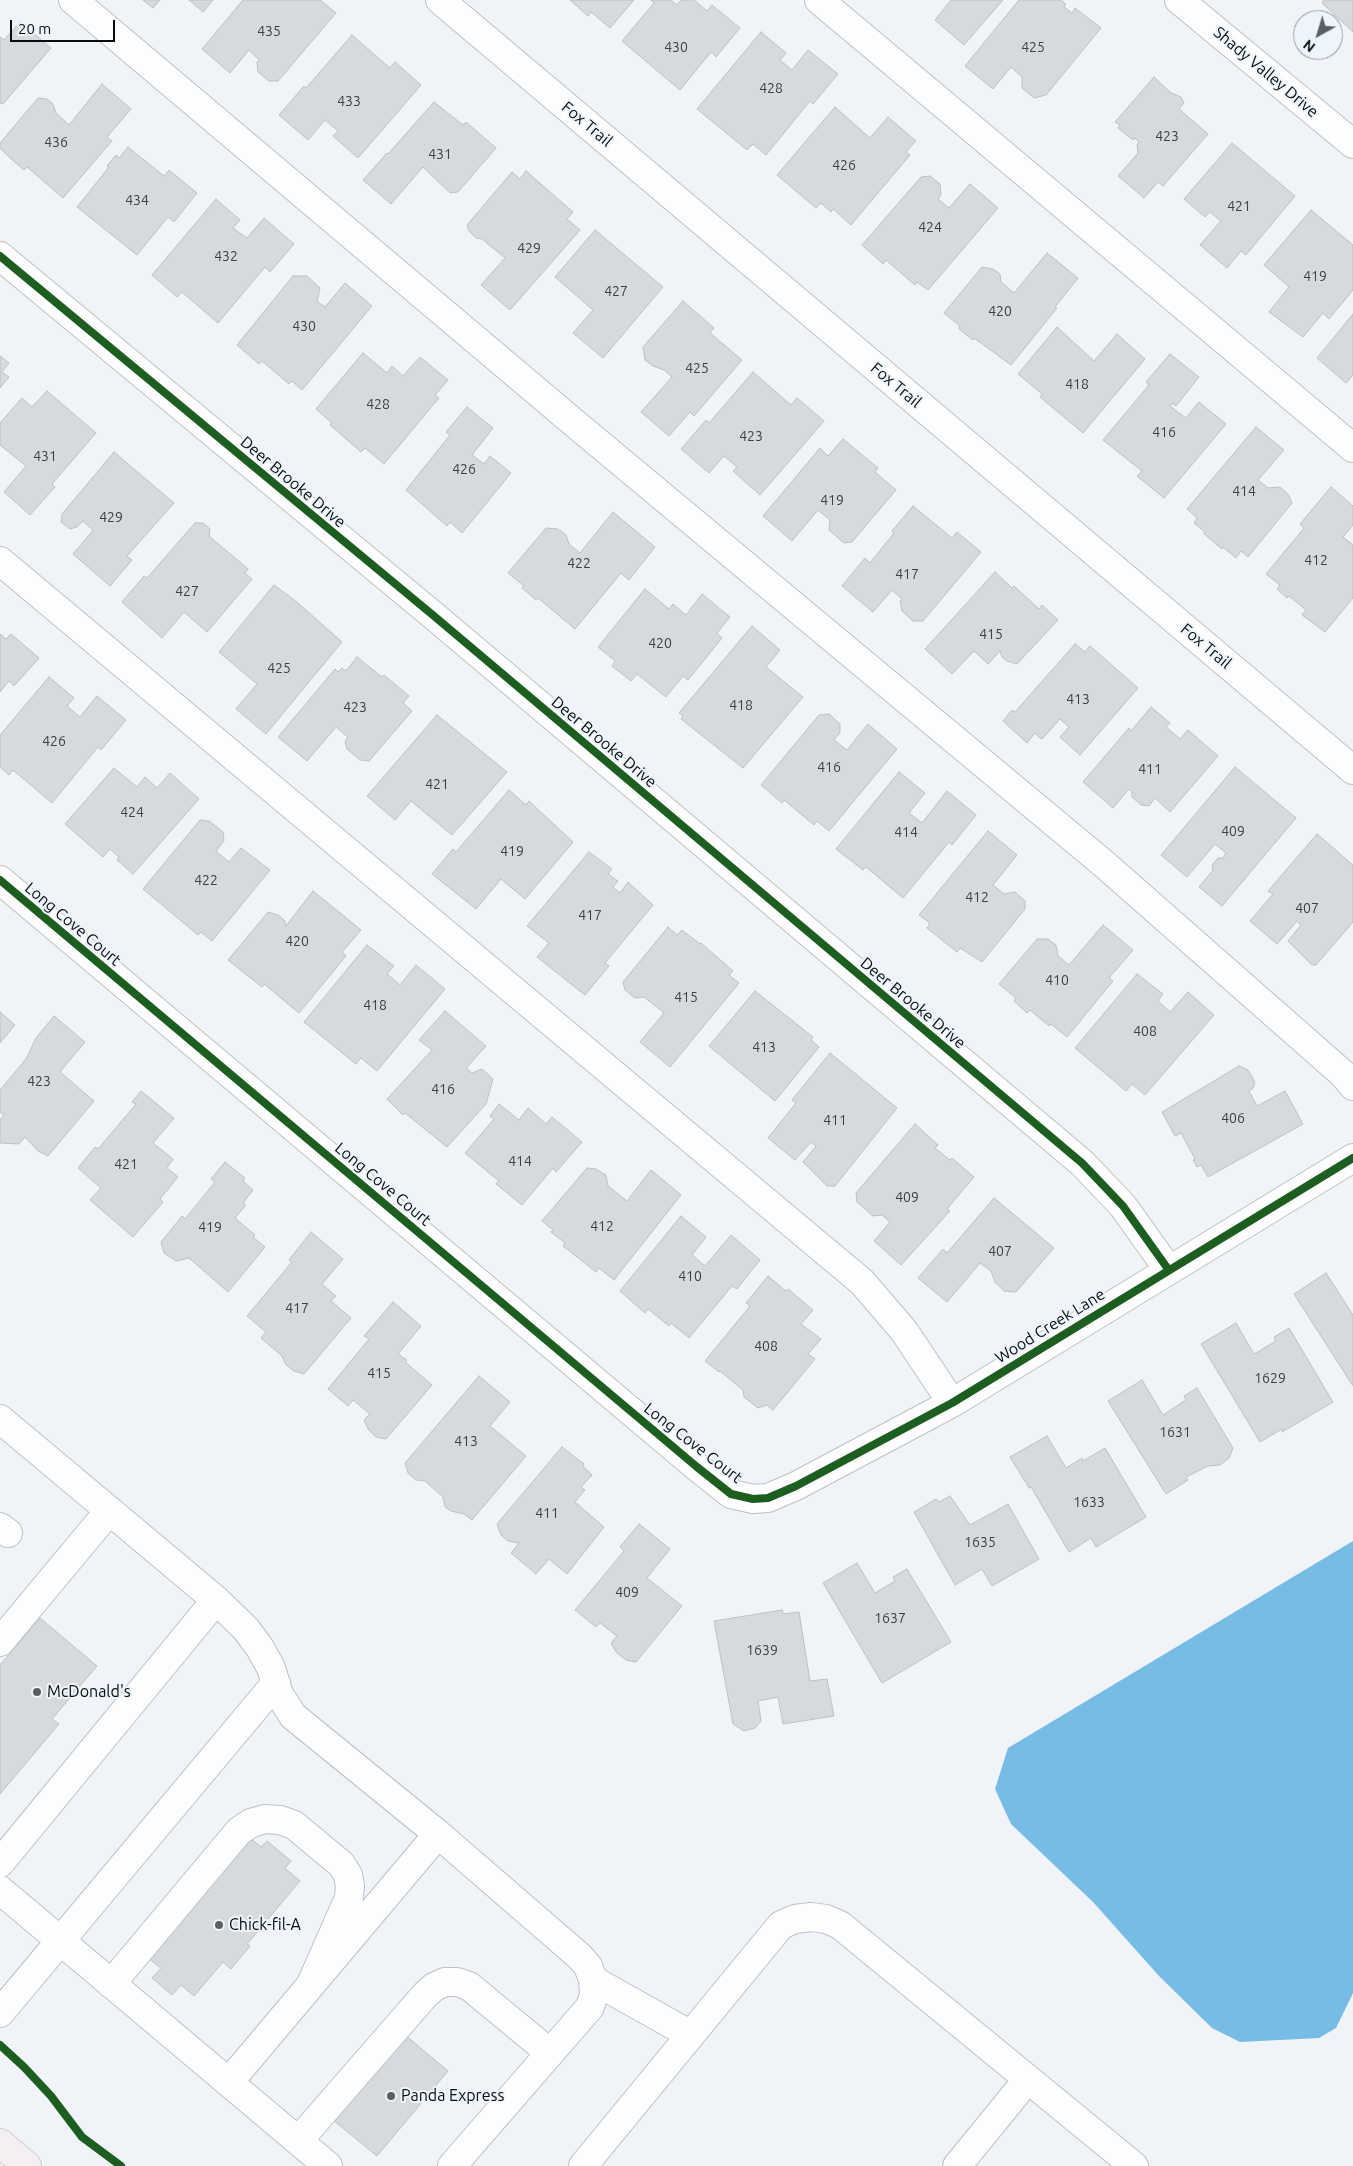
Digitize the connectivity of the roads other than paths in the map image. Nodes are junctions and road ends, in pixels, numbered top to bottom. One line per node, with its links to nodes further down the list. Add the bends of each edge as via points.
1 (73, 0): 11 (street, via 577,426 1104,864)
2 (440, 0): 9 (street, Fox Trail)
3 (818, 0): 7 (street)
4 (1179, 0): 5 (street, Shady Valley Drive)
5 (1353, 144)
6 (0, 256): 13 (street, Deer Brooke Drive, via 434,616 1082,1164 1123,1206)
7 (1353, 448)
8 (0, 561): 14 (street, via 862,1282 904,1331)
9 (1353, 770)
10 (0, 880): 16 (street, Long Cove Court, via 698,1467 731,1494)
11 (1353, 1086)
12 (1353, 1158): 13 (street, Wood Creek Lane)
13 (1168, 1269): 14 (street, Wood Creek Lane)
14 (952, 1403): 16 (street, Wood Creek Lane, via 796,1486 768,1498)
15 (0, 1419): 17 (street)
16 (753, 1499)
17 (109, 1511): 18 (street); 19 (street)
18 (216, 1600): 20 (street, via 246,1629 260,1648); 22 (street)
19 (0, 1642)
20 (276, 1684): 21 (street, via 294,1716); 24 (street)
21 (438, 1834): 25 (street, via 579,1956 588,1966); 27 (street)
22 (0, 1863)
23 (0, 1890): 24 (street)
24 (60, 1941): 26 (street); 28 (street)
25 (593, 1980): 29 (street); 30 (street, via 594,1994 590,2007)
26 (112, 1984): 27 (street, via 239,1831 251,1823 280,1820 294,1825 341,1864 348,1875 349,1898); 32 (street)
27 (311, 1984): 32 (street)
28 (0, 2013)
29 (690, 2035): 31 (street, via 781,1925 811,1916 840,1925); 38 (street)
30 (550, 2053): 33 (street, via 469,1986 445,1982 425,1995); 37 (street)
31 (1028, 2079): 39 (street); 40 (street)
32 (229, 2082): 33 (street)
33 (298, 2141): 36 (street)
34 (0, 2143): 35 (main road)
35 (27, 2166)
36 (328, 2166)
37 (452, 2166)
38 (584, 2166)
39 (958, 2166)
40 (1134, 2166)

